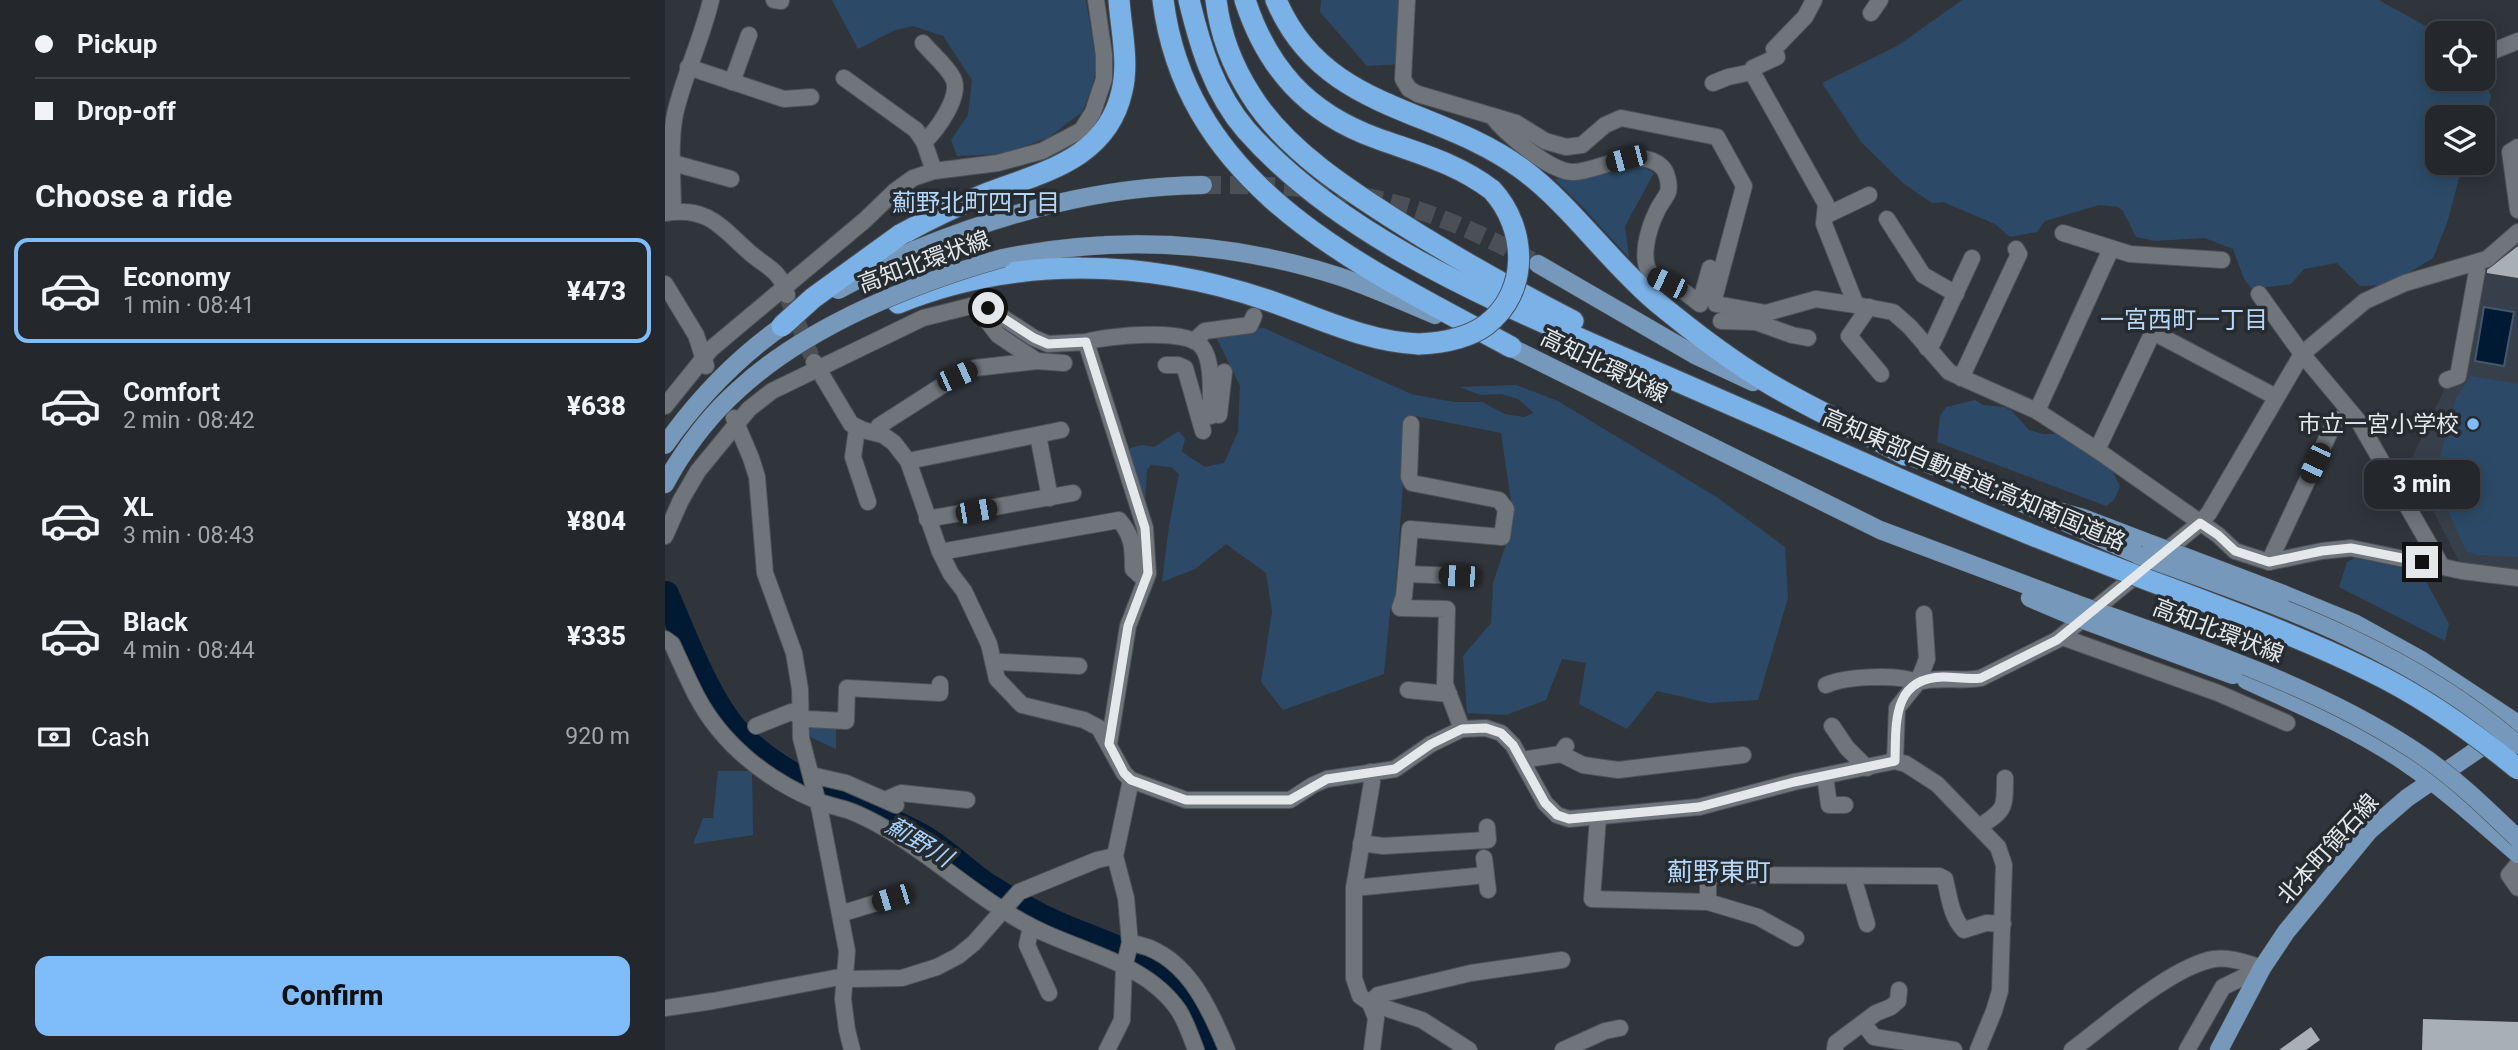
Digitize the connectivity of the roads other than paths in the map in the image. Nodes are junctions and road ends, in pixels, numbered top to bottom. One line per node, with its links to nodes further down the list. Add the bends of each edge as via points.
1 (711, 0): 17 (street)
2 (774, 0): 12 (street)
3 (1095, 0): 28 (street, via 1104,79 1082,130 1042,151 998,163)
4 (1119, 0): 38 (highway, via 1122,91 1107,126 1094,142 1061,166 955,207)
5 (1163, 0): 61 (highway, via 1172,43 1197,106 1219,142 1252,181 1286,213 1361,265)
6 (1189, 0): 80 (highway, via 1199,43 1217,88 1245,129 1338,210 1410,256 1518,311)
7 (1216, 0): 80 (highway, via 1224,39 1251,96 1290,140 1330,175 1529,299)
8 (1245, 0): 45 (highway, bridge, via 1266,50 1309,102 1350,128 1463,170 1503,202 1515,230 1520,260 1514,289 1496,316 1454,340 1400,343 1171,275)
9 (1276, 0): 87 (highway, via 1303,45 1340,80 1504,157 1542,186 1630,278 1688,327 1767,382)
10 (1406, 0): 23 (street, via 1403,79 1409,89)
11 (1814, 0): 18 (street, via 1805,17 1774,49 1777,57)
12 (781, 1)
13 (748, 35): 20 (street)
14 (2518, 41): 16 (street)
15 (923, 43): 25 (street, via 953,78 956,92 937,130)
16 (2495, 50)
17 (688, 67): 20 (street); 24 (street)
18 (1752, 72): 21 (street); 34 (street, via 1826,204)
19 (845, 78): 25 (street, via 916,130)
20 (732, 82): 22 (street, via 784,99)
21 (1713, 83)
22 (811, 97)
23 (1492, 116): 46 (street, via 1504,131 1558,169 1573,172 1626,159 1660,165 1669,190 1651,226 1646,258 1649,270 1700,304); 54 (street, via 1566,146 1582,145 1621,117 1717,136 1744,186 1714,299 1716,304)
24 (669, 129): 27 (street)
25 (924, 142): 28 (street)
26 (2518, 147): 32 (street, via 2510,152)
27 (673, 163): 29 (street); 33 (street)
28 (935, 171): 48 (street, via 913,178 895,191)
29 (731, 179)
30 (1203, 185): 38 (main road, 高知北環状線, via 1140,188 1070,199)
31 (1869, 195): 34 (street)
32 (2518, 211)
33 (669, 213): 48 (street, via 703,215 722,226 782,278)
34 (1825, 216): 52 (street, via 1824,223)
35 (1887, 219): 49 (street, via 1923,275)
36 (2518, 232): 43 (street)
37 (2063, 233): 40 (street)
38 (907, 242): 56 (highway, bridge, via 813,298)
39 (2016, 249): 71 (street, via 2019,254)
40 (2111, 249): 42 (street); 75 (street, via 2092,274)
41 (1972, 258): 49 (street)
42 (2222, 260)
43 (2476, 263): 63 (street, via 2365,300); 72 (street, via 2458,376)
44 (1538, 264): 87 (main road, 高知北環状線, via 1695,355)
45 (1005, 265): 57 (highway, bridge); 61 (main road, 高知北環状線, via 1048,250 1127,243 1237,251 1342,278)
46 (1710, 268)
47 (665, 284): 66 (street, via 696,335)
48 (786, 293): 66 (street, via 711,349)
49 (1956, 294): 62 (street)
50 (2259, 294): 63 (street)
51 (975, 305): 60 (street, via 1048,344); 64 (street, via 998,335); 67 (street, via 923,318)
52 (1862, 306): 54 (street, via 1816,299); 62 (street, via 1893,312); 70 (street, via 1849,336)
53 (1254, 316): 59 (street, via 1250,325 1205,331)
54 (1757, 317): 55 (street); 58 (street)
55 (1721, 321)
56 (782, 326): 85 (main road, bridge, via 705,395)
57 (812, 338): 89 (main road, bridge, via 737,390 698,432)
58 (1808, 338)
59 (1194, 341): 60 (street, via 1146,336); 78 (street, via 1202,346 1210,368)
60 (1086, 342): 103 (street, via 1145,528)
61 (1511, 347): 104 (main road, 高知北環状線, via 1880,530)
62 (1927, 348): 71 (street)
63 (2302, 354): 73 (street); 99 (street, via 2359,422)
64 (1037, 362): 65 (street); 83 (street, via 975,368 879,426)
65 (1064, 363)
66 (705, 364): 74 (street)
67 (815, 365): 77 (street, via 772,391); 81 (street)
68 (1166, 365): 78 (street, via 1185,368)
69 (1224, 372): 78 (street, via 1219,415)
70 (1881, 374)
71 (1961, 378): 75 (street)
72 (2447, 380)
73 (2276, 397): 86 (street, via 2153,332); 94 (street)
74 (665, 406)
75 (2037, 411): 86 (street)
76 (2336, 419): 98 (street)
77 (736, 422): 95 (street, via 698,471); 115 (street, via 757,477 765,573 794,653)
78 (1205, 422)
79 (1411, 424): 100 (street, via 1412,483 1499,500 1506,509 1502,537 1410,529)
80 (1781, 427): 127 (highway, 高知東部自動車道;高知南国道路, bridge, via 1935,495 2371,671 2479,737)
81 (857, 428): 83 (street); 92 (street, via 853,457)
82 (1061, 430): 84 (street)
83 (876, 433): 88 (street, via 894,443)
84 (1038, 435): 88 (street); 91 (street)
85 (665, 445)
86 (2097, 450): 94 (street)
87 (1905, 455): 96 (main road, 高知北環状線)
88 (908, 461): 93 (street)
89 (665, 484)
90 (1073, 493): 91 (street)
91 (1050, 498): 93 (street)
92 (868, 502)
93 (927, 519): 97 (street)
94 (2200, 523): 98 (street, via 2235,551); 106 (street)
95 (665, 536)
96 (2145, 550): 117 (main road, bridge, via 2283,594 2354,623); 122 (main road, 高知北環状線, bridge, via 2364,643 2443,689)
97 (940, 552): 103 (street, via 1119,520 1129,531 1133,569); 108 (street, via 964,591)
98 (2269, 562): 99 (street, via 2351,548)
99 (2441, 565): 102 (street)
100 (1406, 574): 101 (street); 114 (street, via 1400,608 1447,609 1445,684)
101 (1459, 576)
102 (2518, 578)
103 (1145, 580): 121 (street, via 1128,626)
104 (2072, 609): 133 (main road, bridge, via 2246,680 2358,733); 142 (main road, 高知北環状線, bridge, via 2257,671 2379,729 2452,780)
105 (1924, 614): 110 (street, via 1927,659)
106 (2062, 637): 110 (street, via 1981,678); 116 (street)
107 (665, 639): 136 (street, via 672,644 715,726 734,747 784,785)
108 (995, 664): 109 (street); 121 (street, via 997,679 1022,705 1084,720 1099,728)
109 (1079, 666)
110 (1918, 682): 112 (street, via 1897,678 1837,680); 125 (street, via 1897,708)
111 (940, 684): 115 (street, via 940,693 847,688 846,721)
112 (1826, 685)
113 (1408, 690): 114 (street)
114 (1449, 694): 120 (street)
115 (800, 715): 118 (street, via 791,712); 129 (street)
116 (2287, 723)
117 (2517, 723): 133 (main road, 北本町領石線)
118 (756, 726)
119 (1832, 726): 126 (street)
120 (1462, 729): 124 (street, via 1501,733); 128 (street, via 1395,769)
121 (1109, 744): 132 (street)
122 (2518, 745)
123 (1743, 755): 124 (street, via 1618,770 1583,765 1564,750)
124 (1522, 760): 139 (street, via 1545,803 1557,815)
125 (1895, 761): 126 (street); 141 (street, via 1937,784)
126 (1867, 768): 130 (street)
127 (2518, 769)
128 (1370, 772): 132 (street, via 1327,779 1290,800 1186,800); 143 (street)
129 (811, 775): 134 (street); 136 (street)
130 (1825, 776): 137 (street, via 1829,805); 139 (street, via 1699,807)
131 (2005, 778): 141 (street, via 2005,802 1998,815)
132 (1131, 780): 145 (street)
133 (2433, 782): 144 (main road); 162 (main road, 北本町領石線, via 2369,831 2308,903)
134 (867, 791): 135 (street, via 892,802 901,793); 138 (street)
135 (967, 800)
136 (818, 802): 138 (street); 154 (street)
137 (1845, 805)
138 (858, 814): 153 (street, via 916,848)
139 (1598, 817): 152 (street, via 1593,899)
140 (1487, 827): 143 (street, via 1488,840 1383,846)
141 (1979, 827): 156 (street, via 1998,847 2004,865)
142 (2518, 839)
143 (1361, 843): 149 (street)
144 (2518, 854)
145 (1115, 856): 153 (street, via 1019,892); 159 (street, via 1126,898)
146 (1484, 858): 149 (street, via 1487,883)
147 (2518, 864): 150 (street, via 2509,875)
148 (1853, 877): 152 (street, via 1708,875); 155 (street); 156 (street, via 1938,876 1945,879 1957,924 1964,930 1986,923)
149 (1354, 888): 166 (street, via 1354,978 1360,996)
150 (2518, 888)
151 (892, 898): 154 (street)
152 (1707, 902): 158 (street, via 1758,917)
153 (1003, 910): 157 (street); 163 (street, via 974,943 937,967 902,978)
154 (840, 914): 163 (street, via 847,951)
155 (1867, 924)
156 (2003, 924): 179 (street, via 1998,1002)
157 (1031, 927): 161 (street); 165 (street, via 1027,945)
158 (1796, 938)
159 (1130, 943): 161 (street); 175 (street, via 1141,944 1185,974 1204,998)
160 (1562, 960): 166 (street, via 1538,954 1378,995)
161 (1124, 967): 173 (street, via 1122,1020); 174 (street, via 1168,996 1181,1013)
162 (2262, 968): 180 (street, via 2237,960 2198,963 2176,973); 181 (street, via 2223,986); 182 (main road, 北本町領石線)
163 (845, 978): 167 (street); 172 (street, via 843,1011)
164 (1899, 990): 168 (street, via 1898,1001)
165 (1049, 993)
166 (1370, 1003): 170 (street, via 1422,1020); 176 (street, via 1376,1018)
167 (665, 1008)
168 (1863, 1023): 171 (street, via 1836,1043); 178 (street, via 1874,1037)
169 (1609, 1026): 177 (street)
170 (1465, 1048)
171 (1835, 1049)
172 (852, 1050)
173 (1107, 1050)
174 (1196, 1050)
175 (1227, 1050)
176 (1372, 1050)
177 (1563, 1050)
178 (1954, 1050)
179 (1977, 1050)
180 (2071, 1050)
181 (2187, 1050)
182 (2220, 1050)

